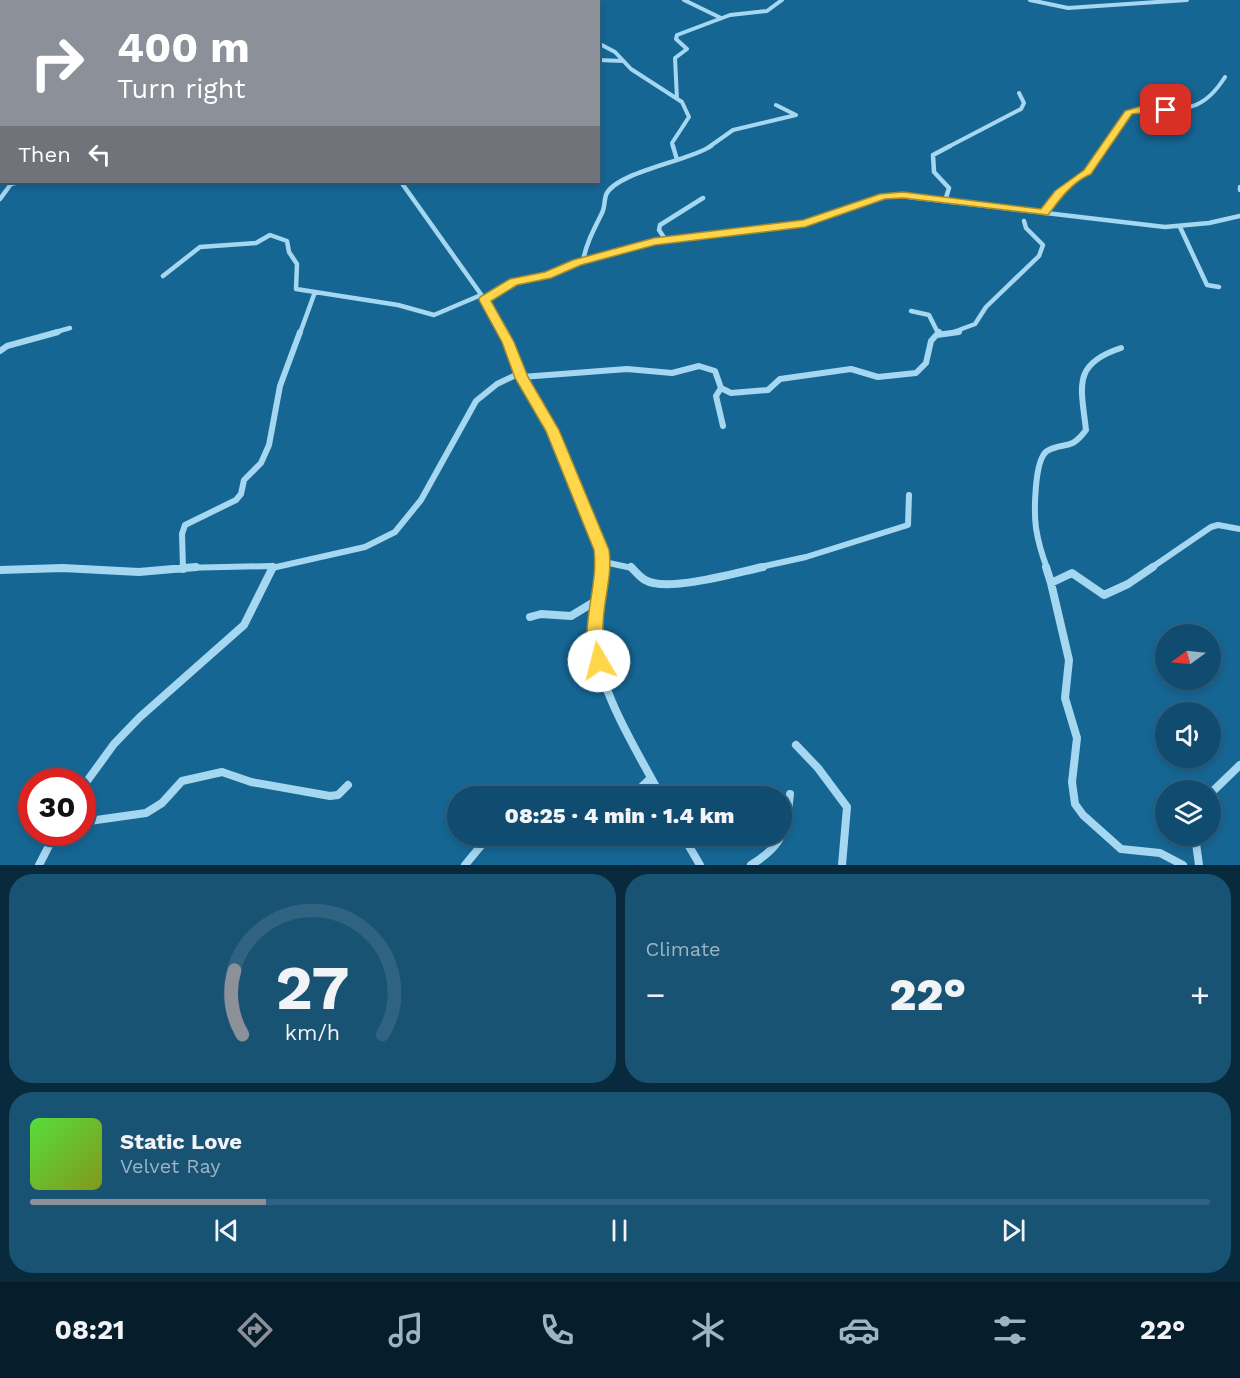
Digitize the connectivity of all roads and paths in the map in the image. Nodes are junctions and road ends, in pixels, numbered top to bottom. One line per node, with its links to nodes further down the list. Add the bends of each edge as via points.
1 (684, 0): 7 (street)
2 (782, 0): 7 (street, via 768,11)
3 (1030, 0): 6 (street, via 1066,8)
4 (1122, 0): 6 (street)
5 (1187, 0): 6 (street)
6 (1128, 4)
7 (722, 18): 13 (street, via 676,36 687,49 675,58)
8 (600, 44): 10 (street)
9 (600, 60): 10 (street)
10 (623, 61): 13 (street)
11 (1225, 77): 21 (street, via 1213,96 1194,106 1128,112 1087,172 1058,193)
12 (1019, 93): 20 (street, via 1024,103 1021,109 933,155 934,172 950,188)
13 (677, 99): 15 (street, via 689,116 673,141)
14 (776, 105): 15 (street, via 796,115 733,130 706,149)
15 (677, 160): 26 (street, via 629,177 610,189)
16 (15, 183): 19 (street)
17 (402, 183): 30 (street)
18 (703, 198): 25 (street, via 660,225)
19 (0, 199)
20 (945, 201): 21 (street); 25 (street, via 892,195 805,224)
21 (1044, 213): 24 (street)
22 (1240, 216): 24 (street)
23 (1024, 221): 33 (street, via 1043,244 1039,256 986,307 975,324)
24 (1180, 227): 28 (street, via 1207,285)
25 (665, 239): 26 (street)
26 (583, 261): 30 (street, via 508,284)
27 (163, 276): 29 (street, via 200,247 256,243 270,235 287,241 297,264 296,289)
28 (1219, 287)
29 (315, 292): 30 (street, via 434,315); 43 (street, via 280,386 266,454 244,480 236,500 218,512 184,525)
30 (483, 297): 36 (street)
31 (911, 311): 33 (street, via 929,315 938,328)
32 (70, 328): 35 (street)
33 (937, 335): 37 (street, via 931,341 926,363 916,373 878,377 851,369 780,379 768,390 731,393)
34 (1121, 348): 45 (street, via 1097,356 1088,368 1082,386 1086,430 1070,448 1048,451 1042,457 1035,525)
35 (0, 351)
36 (521, 375): 37 (street, via 627,369 672,373 699,366 715,371); 41 (street, via 552,430); 42 (street, via 497,384 476,401 421,500 395,532 365,547)
37 (721, 388): 38 (street, via 716,396)
38 (723, 426)
39 (909, 495): 41 (street, via 908,525 763,567 689,583 663,584 645,580 630,566)
40 (1240, 529): 45 (street, via 1210,527 1128,584 1104,595 1072,573)
41 (604, 562): 46 (street)
42 (273, 566): 43 (street); 50 (street, via 244,625 140,717)
43 (183, 569): 44 (street)
44 (0, 570)
45 (1051, 583): 67 (street, via 1069,660 1065,698 1077,738 1072,782 1075,804 1121,849 1160,853)
46 (599, 598): 47 (street, via 571,616); 51 (street, via 594,629 607,689)
47 (530, 617)
48 (796, 745): 66 (street, via 847,807)
49 (1240, 765): 52 (street)
50 (96, 769)
51 (651, 778): 54 (street); 55 (street)
52 (1221, 783)
53 (348, 785): 56 (street, via 339,795 330,796 251,782 222,772 182,781 162,803 146,813)
54 (643, 786)
55 (655, 786)
56 (96, 820)
57 (49, 846): 62 (street)
58 (481, 846): 63 (street)
59 (689, 846): 64 (street)
60 (777, 846): 65 (street)
61 (1196, 846): 68 (street)
62 (39, 865)
63 (465, 865)
64 (700, 865)
65 (751, 865)
66 (842, 865)
67 (1183, 865)
68 (1199, 865)

